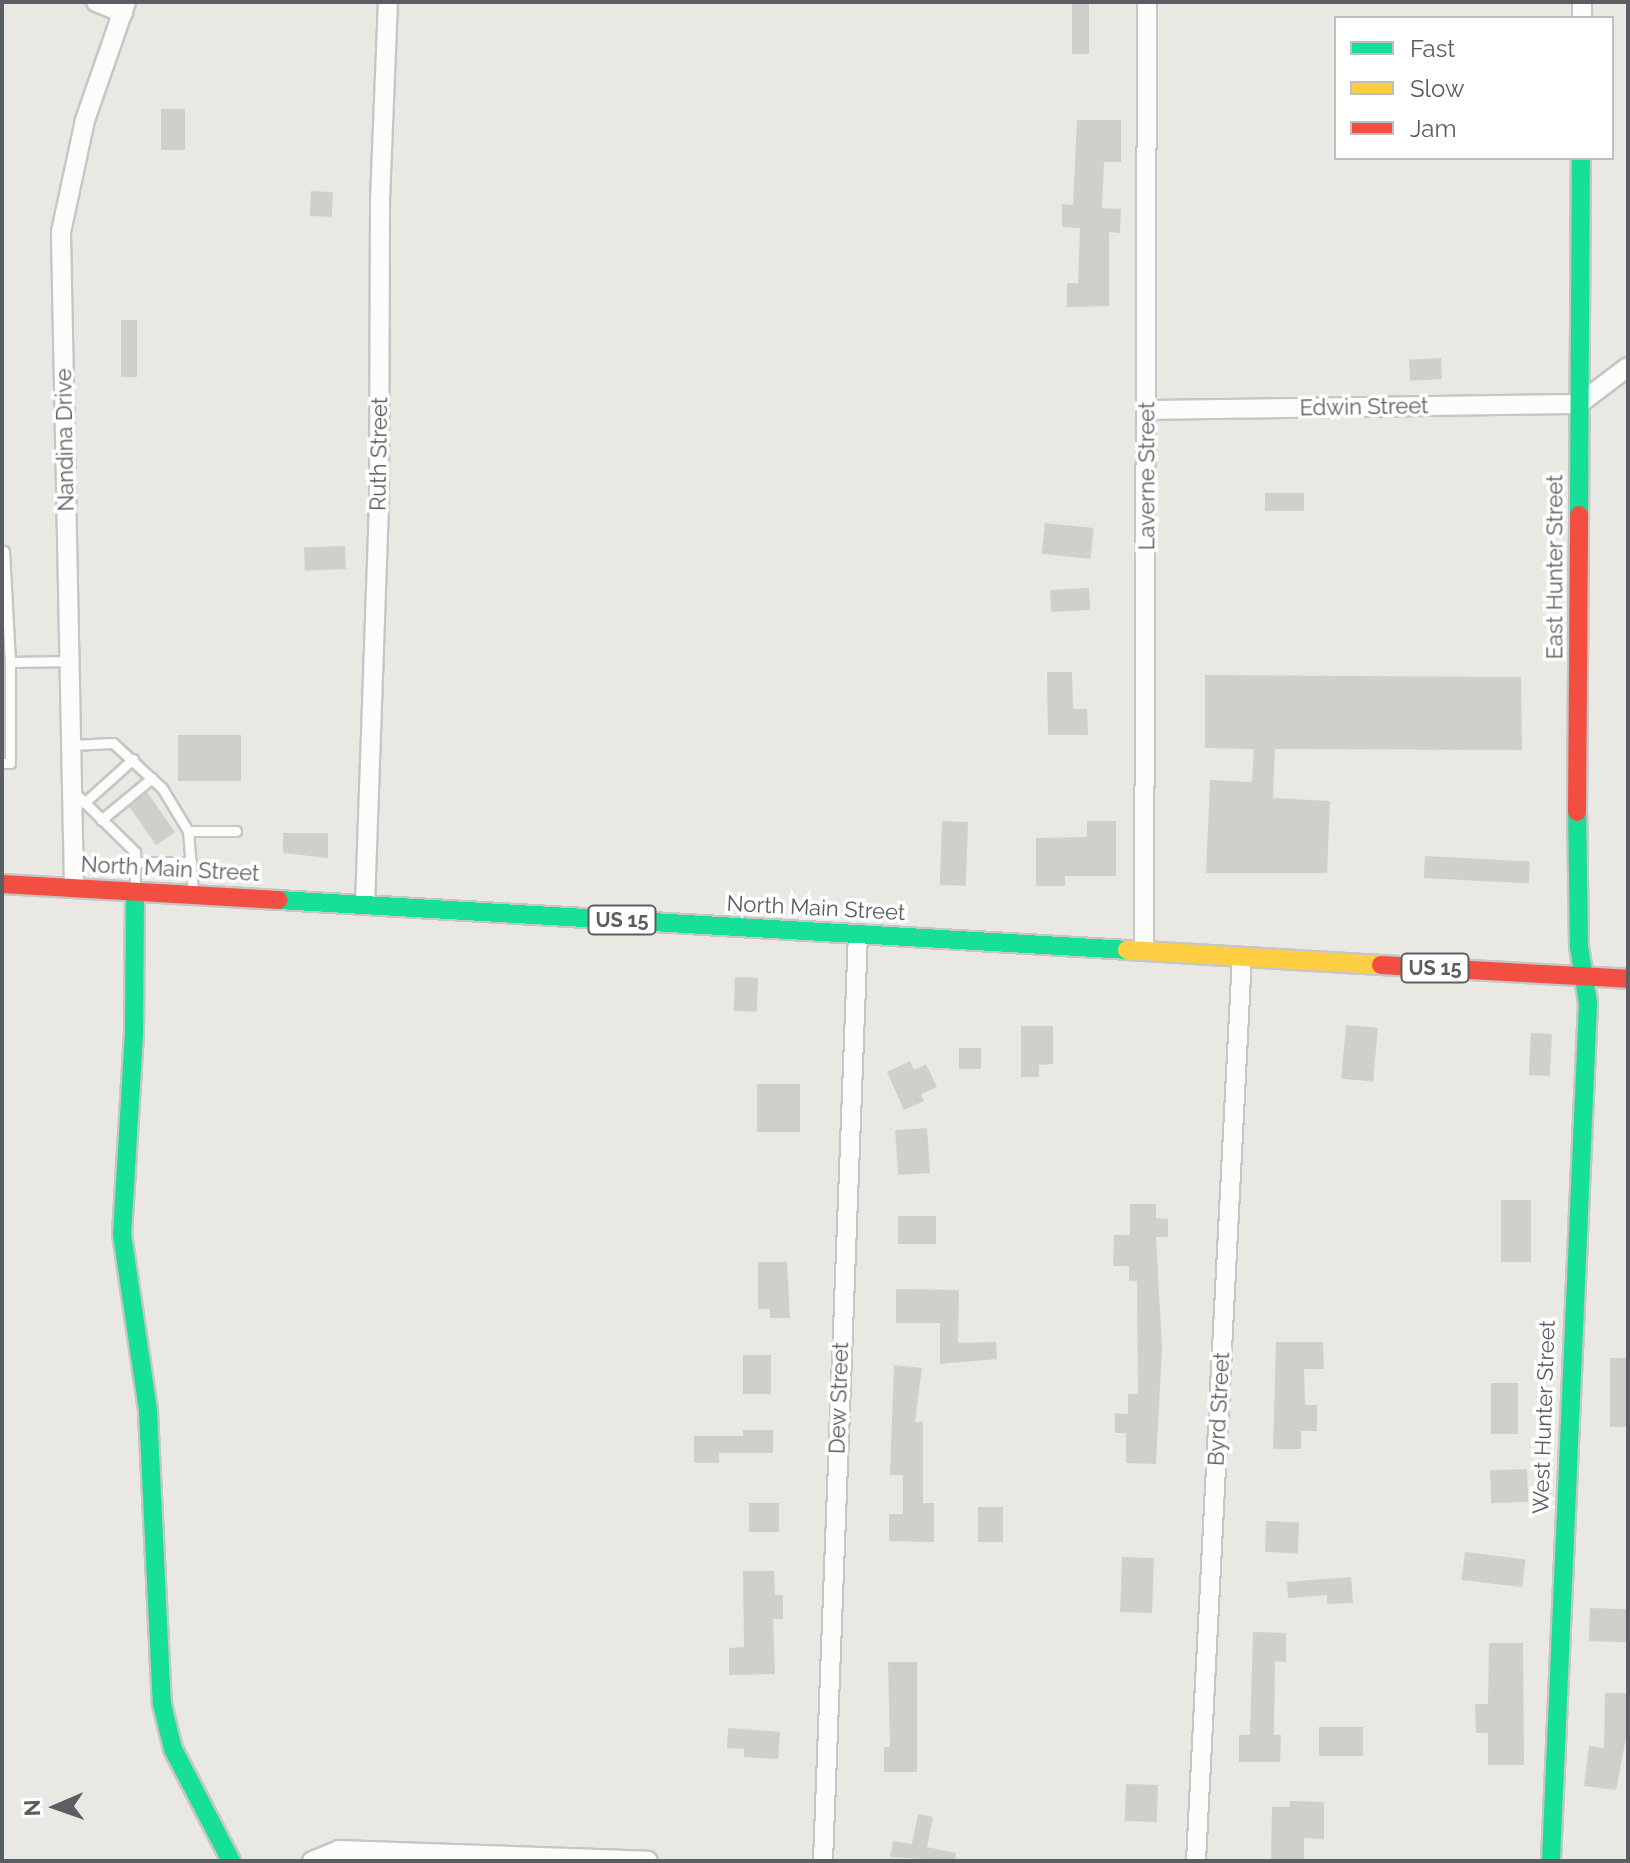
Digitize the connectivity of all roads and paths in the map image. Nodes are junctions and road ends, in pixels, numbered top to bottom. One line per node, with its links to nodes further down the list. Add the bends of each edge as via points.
1 (96, 2): 4 (street)
2 (388, 2): 27 (street, Ruth Street)
3 (1147, 2): 8 (street, Laverne Street)
4 (124, 7): 10 (street, Nandina Drive, via 85,120 61,232)
5 (1581, 160): 7 (street, East Hunter Street)
6 (1628, 367): 7 (street)
7 (1579, 404): 8 (street, Edwin Street); 31 (street, East Hunter Street, via 1577,810)
8 (1148, 410): 29 (street, Laverne Street)
9 (4, 551): 11 (lane)
10 (70, 661): 11 (lane); 13 (street, Nandina Drive)
11 (10, 662): 12 (lane)
12 (6, 705): 15 (lane, via 10,763)
13 (71, 745): 14 (lane, via 113,743); 17 (street, Nandina Drive)
14 (133, 759): 16 (lane); 17 (lane)
15 (2, 763)
16 (152, 778): 18 (lane); 19 (lane, via 178,808)
17 (79, 797): 18 (lane); 24 (street, Nandina Drive)
18 (101, 820): 21 (lane, via 135,852)
19 (188, 831): 20 (lane); 22 (lane)
20 (236, 831)
21 (135, 862): 22 (lane); 25 (lane)
22 (191, 862): 26 (lane)
23 (2, 884): 24 (street, North Main Street / US 15)
24 (74, 888): 25 (street, North Main Street / US 15)
25 (135, 892): 26 (street, North Main Street / US 15); 33 (street, via 134,1033 122,1234 148,1411 162,1704 173,1749)
26 (193, 895): 27 (street, North Main Street / US 15)
27 (365, 905): 28 (street, North Main Street / US 15)
28 (858, 934): 29 (street, North Main Street / US 15); 36 (street, Dew Street)
29 (1144, 951): 30 (street, North Main Street / US 15)
30 (1242, 957): 31 (street, North Main Street / US 15); 37 (street, Byrd Street)
31 (1584, 976): 32 (street, North Main Street / US 15); 38 (street, West Hunter Street, via 1588,1003)
32 (1628, 979)
33 (231, 1861)
34 (312, 1861): 35 (street, via 339,1850)
35 (648, 1861)
36 (823, 1861)
37 (1196, 1861)
38 (1551, 1861)

